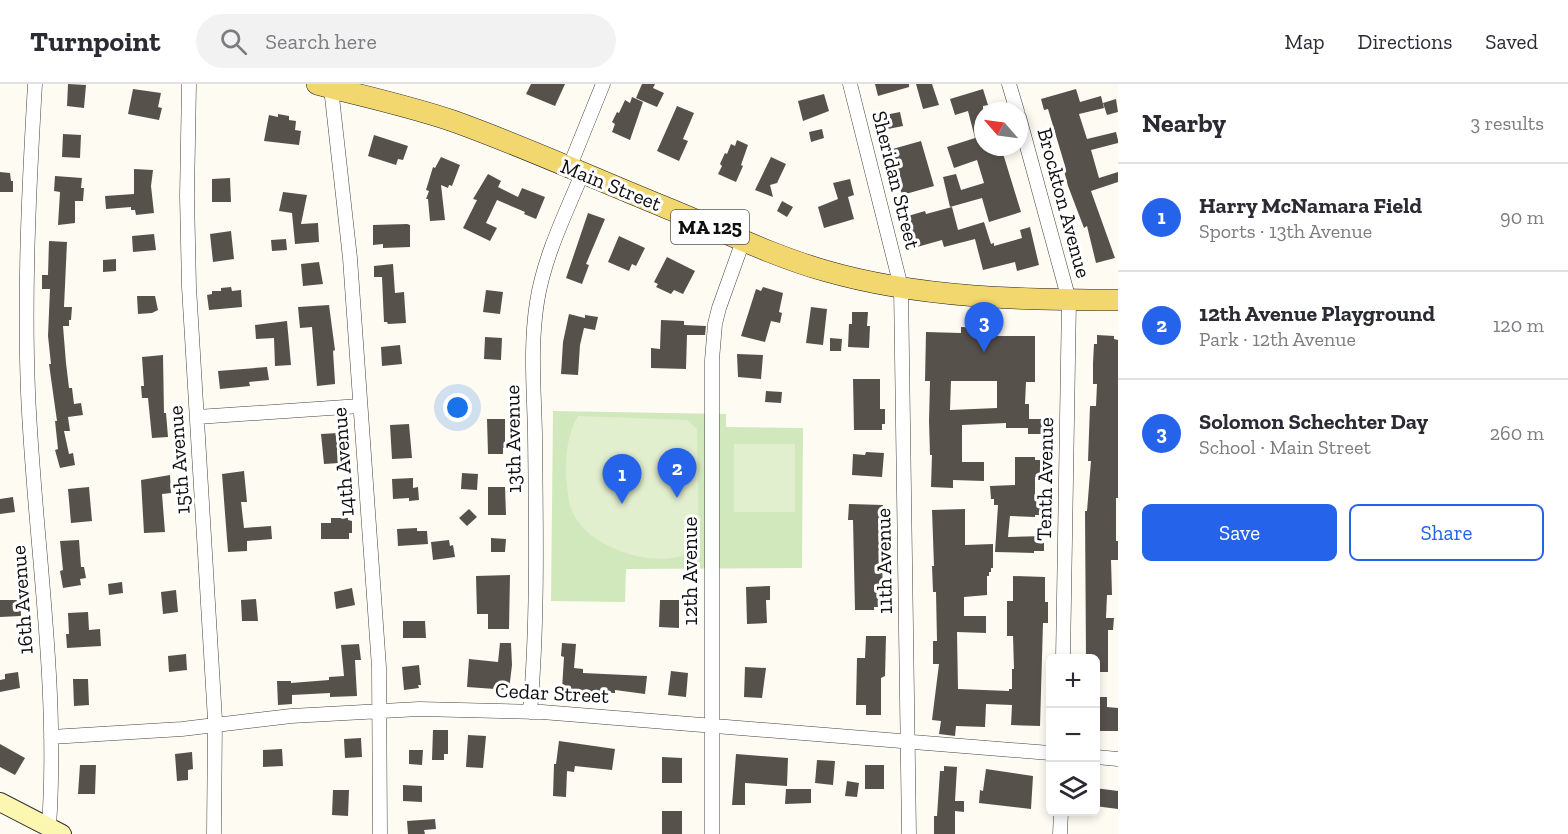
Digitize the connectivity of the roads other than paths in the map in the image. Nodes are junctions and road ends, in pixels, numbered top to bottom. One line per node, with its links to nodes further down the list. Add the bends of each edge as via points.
1 (34, 84): 21 (street, 16th Avenue, via 25,286 28,393)
2 (189, 84): 15 (street, 15th Avenue, via 189,287)
3 (603, 84): 9 (street, 13th Avenue)
4 (849, 84): 11 (street, Sheridan Street)
5 (1009, 84): 7 (street, Brockton Avenue)
6 (324, 86): 9 (main road, Main Street / MA 125, via 452,121); 14 (street, 14th Avenue, via 350,258)
7 (1014, 102)
8 (1028, 150): 12 (street, Brockton Avenue)
9 (576, 171): 10 (main road, Main Street / MA 125); 18 (street, 13th Avenue, via 537,301 534,325 535,650)
10 (742, 241): 11 (main road, Main Street / MA 125, via 827,272); 20 (street, 12th Avenue, via 719,308 712,360)
11 (901, 286): 12 (main road, Main Street / MA 125, via 970,296); 22 (street, 11th Avenue)
12 (1069, 300): 13 (main road, Main Street / MA 125); 16 (street, Tenth Avenue)
13 (1118, 300)
14 (360, 406): 15 (street); 17 (street, 14th Avenue)
15 (197, 417): 19 (street, 15th Avenue)
16 (1063, 654)
17 (379, 711): 18 (street, Cedar Street); 19 (street, Cedar Street); 30 (street, 14th Avenue)
18 (530, 712): 20 (street, Cedar Street)
19 (215, 725): 21 (street, Cedar Street); 29 (street, 15th Avenue)
20 (711, 726): 22 (street, Cedar Street); 31 (street, 12th Avenue)
21 (51, 737): 28 (street, 16th Avenue)
22 (908, 742): 23 (street, Cedar Street); 32 (street, 11th Avenue)
23 (1046, 753)
24 (1100, 757): 25 (street)
25 (1118, 759)
26 (0, 802): 28 (main road)
27 (1061, 816): 33 (street)
28 (56, 830)
29 (214, 834)
30 (380, 834)
31 (712, 834)
32 (909, 834)
33 (1060, 834)

